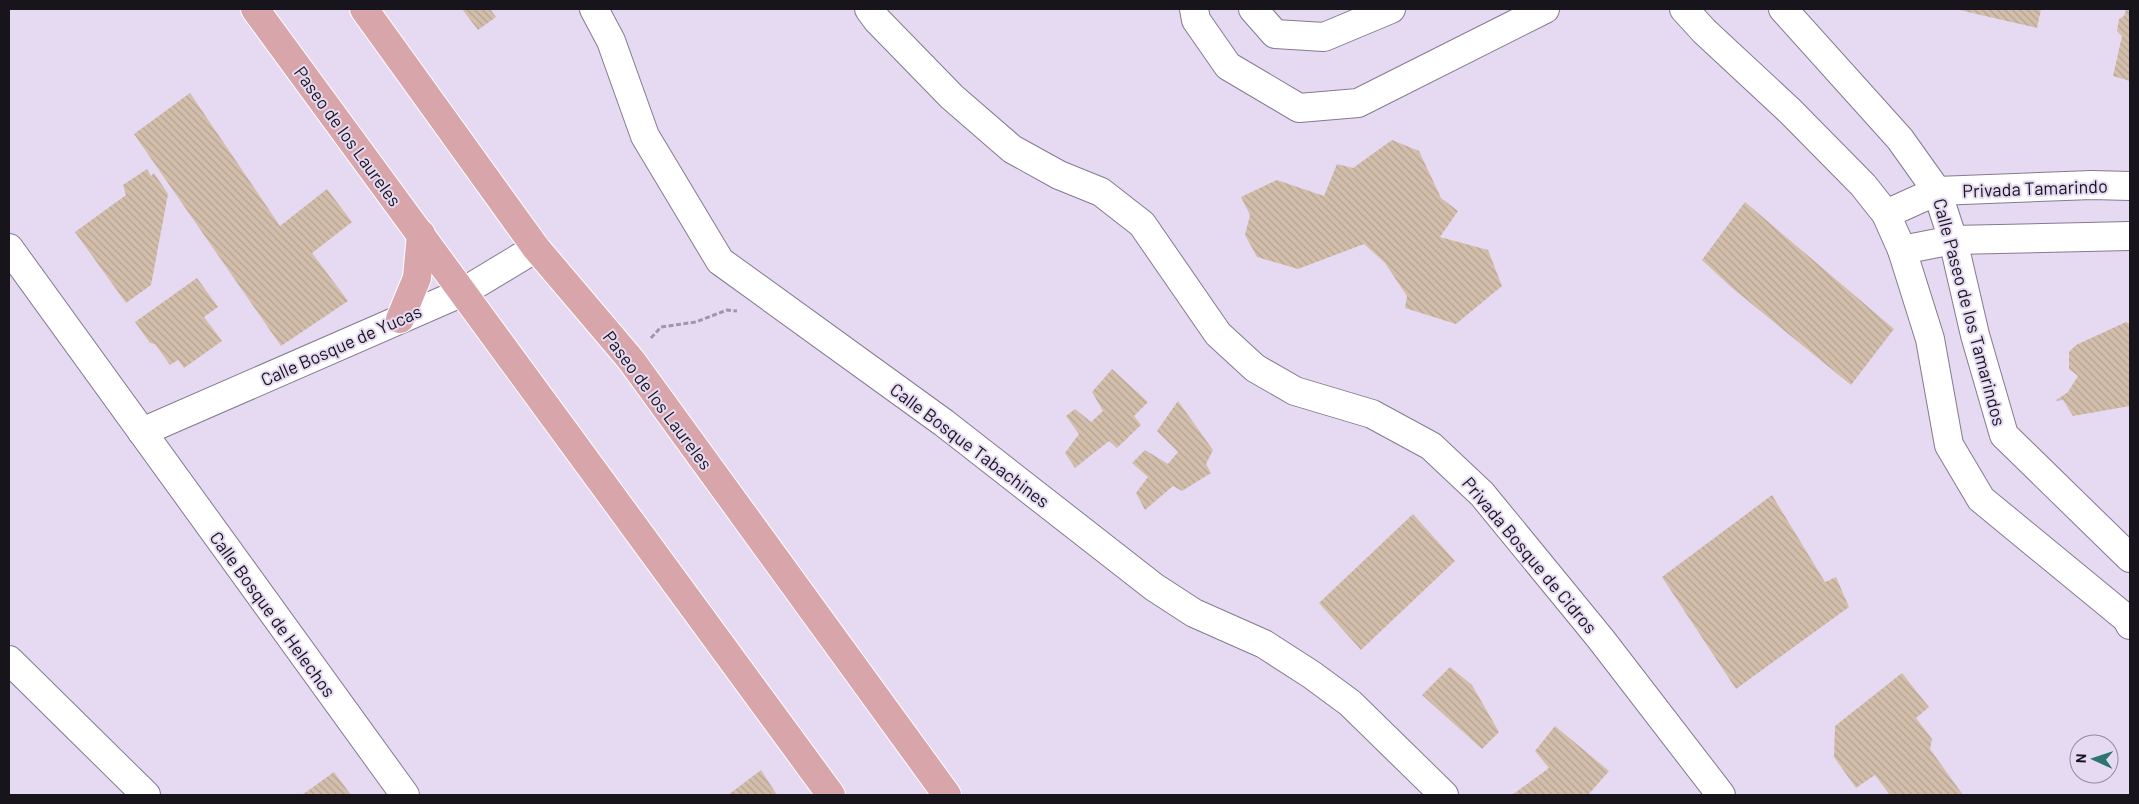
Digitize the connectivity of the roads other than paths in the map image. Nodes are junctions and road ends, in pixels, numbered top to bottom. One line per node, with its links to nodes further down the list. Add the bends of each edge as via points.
1 (255, 9): 14 (main road, Paseo de los Laureles)
2 (364, 9): 18 (main road, Paseo de los Laureles)
3 (594, 9): 30 (street, Calle Bosque Tabachines, via 611,41 644,136 720,261 944,423 1154,587 1194,612 1264,644 1350,703)
4 (869, 9): 31 (street, Privada Bosque de Cidros, via 952,96 1012,149 1059,175 1101,192 1142,224 1218,334 1255,368 1296,391 1372,414 1431,446 1468,480 1594,630)
5 (1194, 9): 8 (street, via 1196,20 1228,66 1299,108 1358,103)
6 (1253, 9): 7 (street, via 1275,34 1324,36)
7 (1391, 9)
8 (1545, 9)
9 (1684, 9): 13 (street, via 1864,186)
10 (1783, 9): 12 (street, Calle Paseo de los Tamarindos, via 1900,139)
11 (2130, 186): 12 (street, Privada Tamarindo)
12 (1937, 191): 13 (street, Privada Tamarindo); 16 (street, Calle Paseo de los Tamarindos)
13 (1886, 214): 19 (street)
14 (421, 234): 20 (main road, Paseo de los Laureles); 21 (main road, via 417,278)
15 (2130, 236): 16 (street)
16 (1953, 240): 19 (street); 23 (street, Calle Paseo de los Tamarindos, via 1975,335 2004,435)
17 (9, 248): 22 (street, Calle Bosque de Helechos)
18 (536, 248): 20 (street, Calle Bosque de Yucas); 29 (main road, Paseo de los Laureles, via 631,360)
19 (1902, 250): 24 (street, via 1930,339 1949,445 1981,499)
20 (463, 292): 21 (street, Calle Bosque de Yucas); 28 (main road, Paseo de los Laureles)
21 (400, 319): 22 (street, Calle Bosque de Yucas)
22 (142, 432): 27 (street, Calle Bosque de Helechos)
23 (2130, 558)
24 (2129, 620)
25 (9, 660): 26 (street)
26 (146, 795)
27 (405, 795)
28 (831, 795)
29 (947, 795)
30 (1444, 795)
31 (1721, 795)

